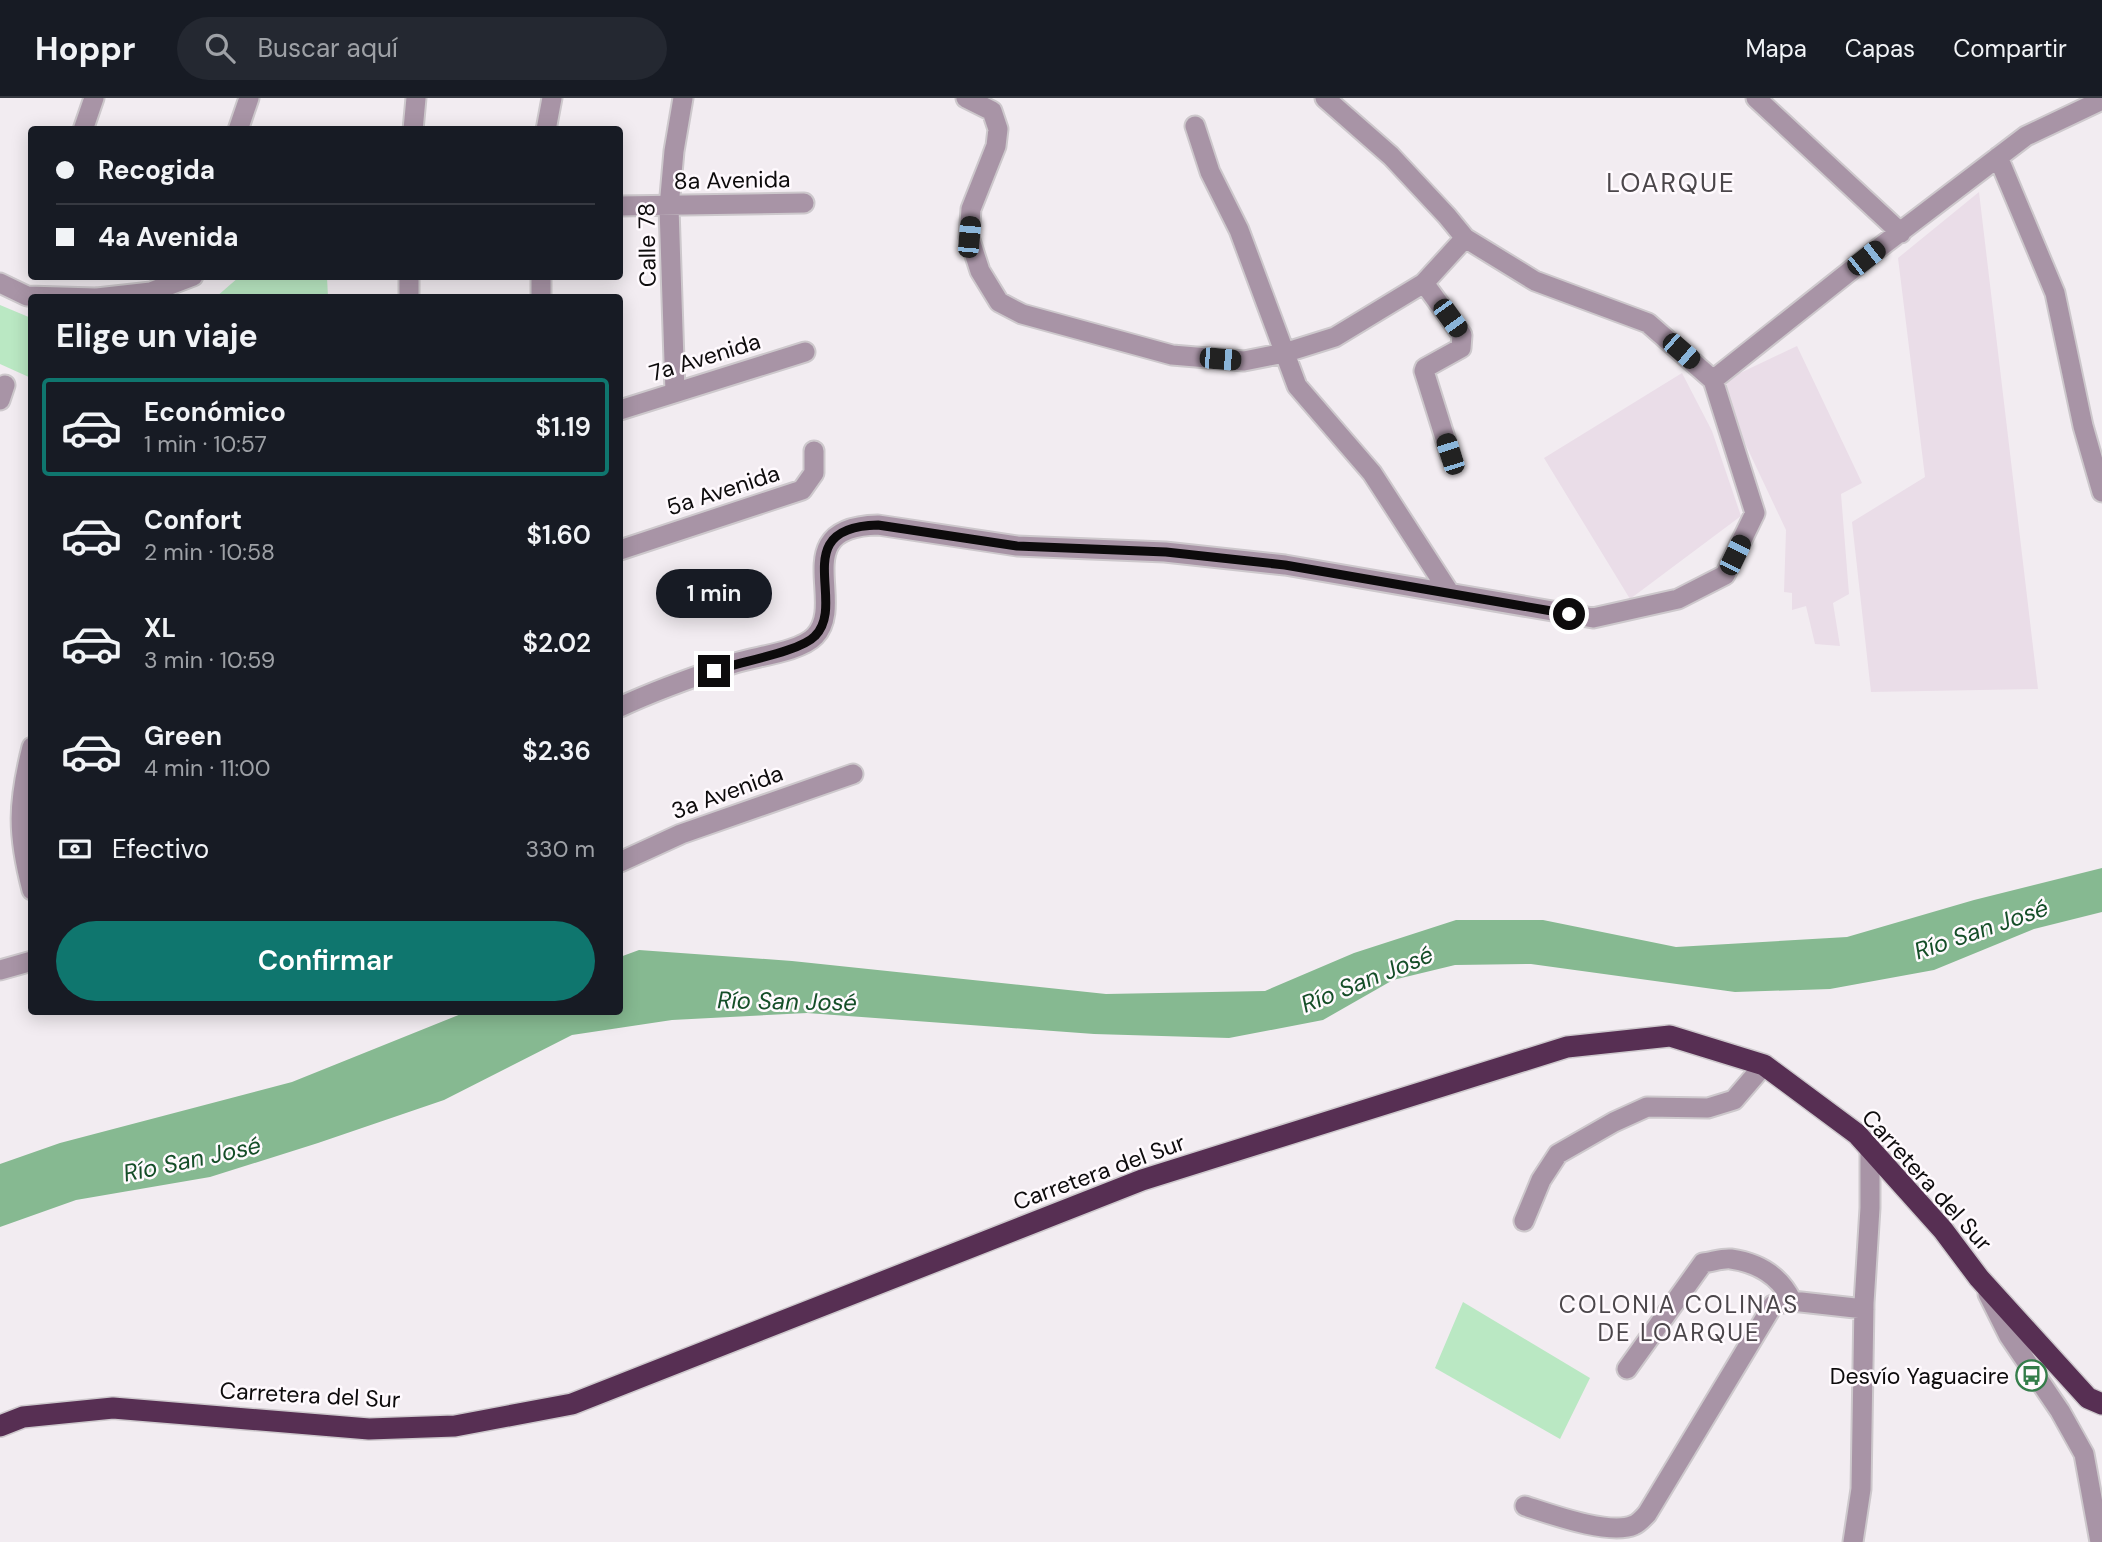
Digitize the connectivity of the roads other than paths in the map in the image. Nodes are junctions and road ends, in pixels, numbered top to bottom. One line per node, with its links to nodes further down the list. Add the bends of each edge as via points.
1 (94, 98): 10 (street)
2 (249, 98): 11 (street)
3 (416, 98): 12 (street)
4 (552, 98): 13 (street)
5 (683, 98): 18 (street, Calle 78)
6 (967, 98): 28 (street, via 992,111 998,129 996,146 971,209 969,237 980,271 999,302 1022,313 1172,355 1244,361)
7 (1325, 98): 20 (street, via 1391,156)
8 (1756, 98): 19 (street)
9 (2102, 100): 15 (street, via 2026,136)
10 (84, 126)
11 (239, 126)
12 (413, 126)
13 (547, 126)
14 (1195, 126): 28 (street)
15 (1998, 157): 19 (street); 32 (street, via 2055,293)
16 (804, 203): 18 (street, 8a Avenida)
17 (623, 206): 18 (street, 8a Avenida)
18 (669, 207): 30 (street, Calle 78)
19 (1901, 233): 29 (street)
20 (1465, 239): 24 (street); 29 (street, via 1535,281 1648,323)
21 (32, 280): 26 (street)
22 (183, 280): 25 (street)
23 (0, 283): 26 (street)
24 (1424, 283): 28 (street, via 1335,337); 34 (street, via 1462,335 1461,348 1424,371)
25 (133, 294)
26 (27, 296)
27 (805, 352): 30 (street, 7a Avenida)
28 (1284, 353): 37 (street, via 1297,386 1372,473)
29 (1713, 380): 37 (street, via 1755,513 1724,575 1678,599 1593,618)
30 (675, 392): 31 (street, 7a Avenida)
31 (623, 409)
32 (2095, 444): 35 (street)
33 (814, 451): 36 (street, 5a Avenida, via 814,472 802,490)
34 (1450, 454)
35 (2102, 492)
36 (623, 549)
37 (1449, 592): 38 (street, via 1166,552 1017,546 857,525 831,542 825,557 825,618 816,635 803,645 735,663)
38 (623, 706)
39 (28, 763): 42 (street, via 20,830)
40 (853, 774): 41 (street, 3a Avenida, via 681,834)
41 (623, 861)
42 (28, 870)
43 (28, 962): 44 (street)
44 (0, 970)
45 (1764, 1065): 46 (highway, Carretera del Sur); 47 (street, via 1734,1100 1708,1108 1647,1107 1558,1154 1541,1180); 53 (highway, Carretera del Sur, via 1670,1036 1567,1047 1142,1180 572,1404 455,1426 369,1429 113,1408 23,1418)
46 (1870, 1149): 48 (highway, Carretera del Sur); 50 (street)
47 (1524, 1222)
48 (1979, 1278): 52 (highway, Carretera del Sur); 56 (street, via 2084,1454)
49 (1792, 1301): 50 (street); 51 (street, via 1783,1284 1765,1270 1729,1259 1703,1263); 54 (street, via 1773,1305 1640,1521 1626,1527 1591,1526)
50 (1864, 1309): 55 (street, via 1861,1489)
51 (1627, 1369)
52 (2095, 1401)
53 (0, 1426)
54 (1525, 1506)
55 (1853, 1542)
56 (2100, 1542)

